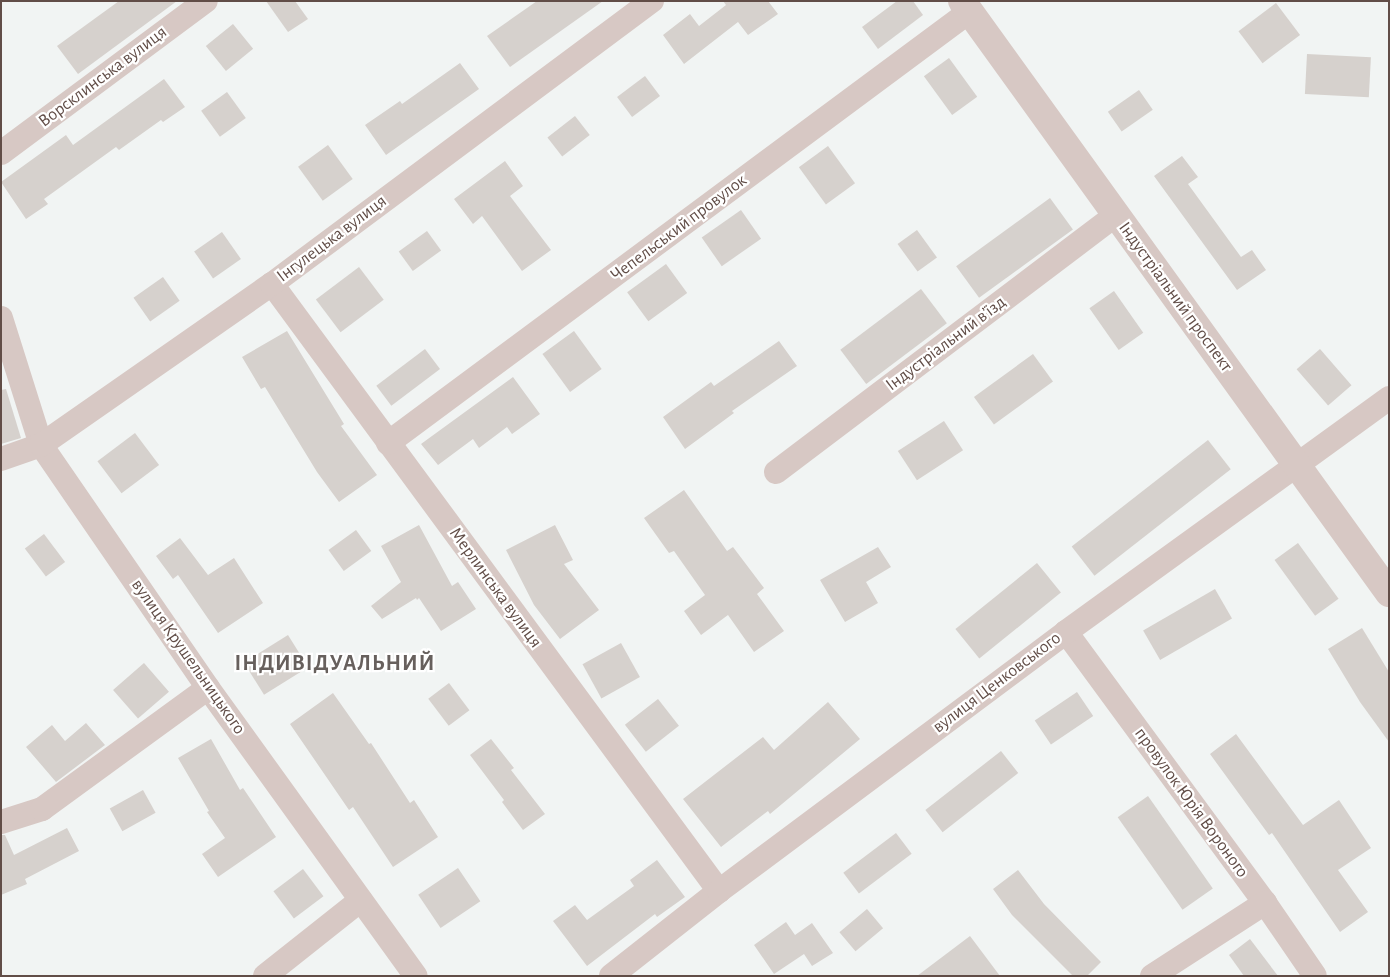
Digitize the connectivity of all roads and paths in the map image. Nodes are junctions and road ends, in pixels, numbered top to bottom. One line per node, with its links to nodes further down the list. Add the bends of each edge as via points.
1 (206, 1): 4 (street, Ворсклинська вулиця)
2 (652, 1): 6 (street, Інгулецька вулиця)
3 (966, 6): 5 (street, Індустріальний проспект); 9 (street, Чепельський провулок)
4 (1, 153)
5 (1116, 215): 12 (street, Індустріальний проспект); 13 (street, Індустріальний в’їзд)
6 (272, 284): 9 (street, Мерлинська вулиця); 10 (street, Інгулецька вулиця)
7 (1, 318): 10 (street, вулиця Крушельницького)
8 (1389, 398): 12 (street, вулиця Ценковського)
9 (388, 444): 18 (street, Мерлинська вулиця)
10 (41, 445): 11 (street, Інгулецька вулиця); 16 (street, вулиця Крушельницького)
11 (1, 459)
12 (1296, 464): 14 (street, Індустріальний проспект); 15 (street, вулиця Ценковського)
13 (776, 472)
14 (1389, 592)
15 (1066, 632): 18 (street, вулиця Ценковського); 20 (street, провулок Юрія Вороного)
16 (208, 688): 17 (street, via 42,809); 19 (street, вулиця Крушельницького)
17 (1, 822)
18 (719, 891): 23 (street, вулиця Ценковського)
19 (361, 900): 21 (street); 22 (street, вулиця Крушельницького)
20 (1265, 904): 24 (street); 25 (street, провулок Юрія Вороного)
21 (265, 976)
22 (416, 976)
23 (611, 976)
24 (1152, 976)
25 (1315, 976)

